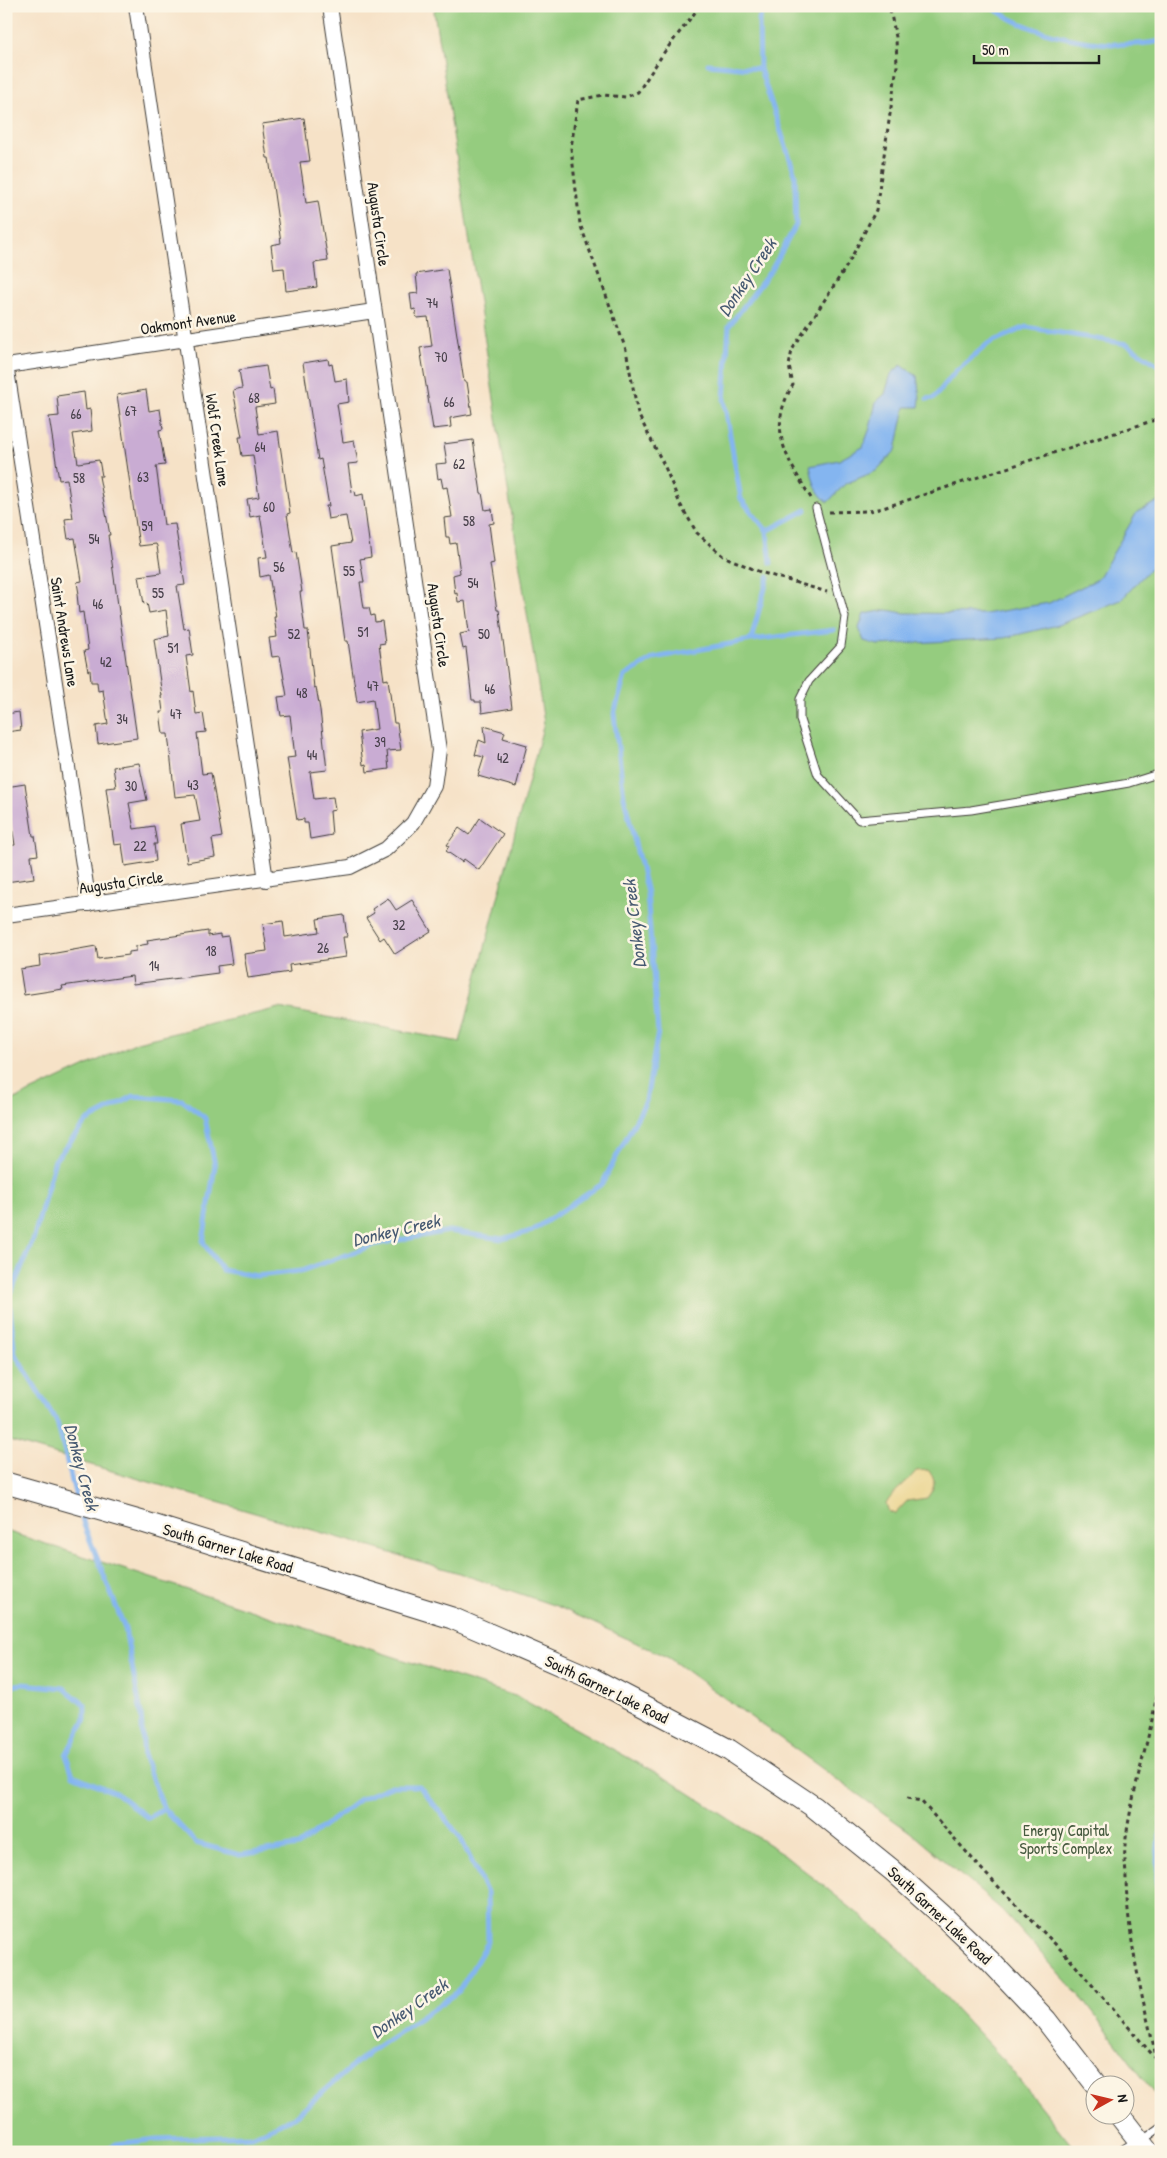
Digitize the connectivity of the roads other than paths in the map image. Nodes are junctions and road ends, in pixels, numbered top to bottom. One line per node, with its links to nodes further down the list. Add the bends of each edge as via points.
1 (136, 6): 4 (street, Wolf Creek Lane)
2 (330, 6): 3 (street, Augusta Circle)
3 (374, 311): 4 (street, Oakmont Avenue); 8 (street, Augusta Circle, via 439,750 434,786 414,823 386,849 350,867)
4 (186, 340): 5 (street, Oakmont Avenue); 8 (street, Wolf Creek Lane)
5 (6, 365): 9 (street, Saint Andrews Lane)
6 (816, 508): 7 (lane, via 845,617 841,646 809,681 800,699 800,720 818,775 859,820 971,810 1129,783)
7 (1161, 774)
8 (266, 880): 9 (street, Augusta Circle)
9 (89, 904): 10 (street, Augusta Circle)
10 (6, 915)
11 (16, 1486): 12 (main road, South Garner Lake Road, via 452,1618 593,1679 729,1750 814,1807 942,1915 1046,2020)
12 (1089, 2076)
13 (1126, 2126): 15 (main road)
14 (1161, 2127): 15 (lane)
15 (1138, 2148)

